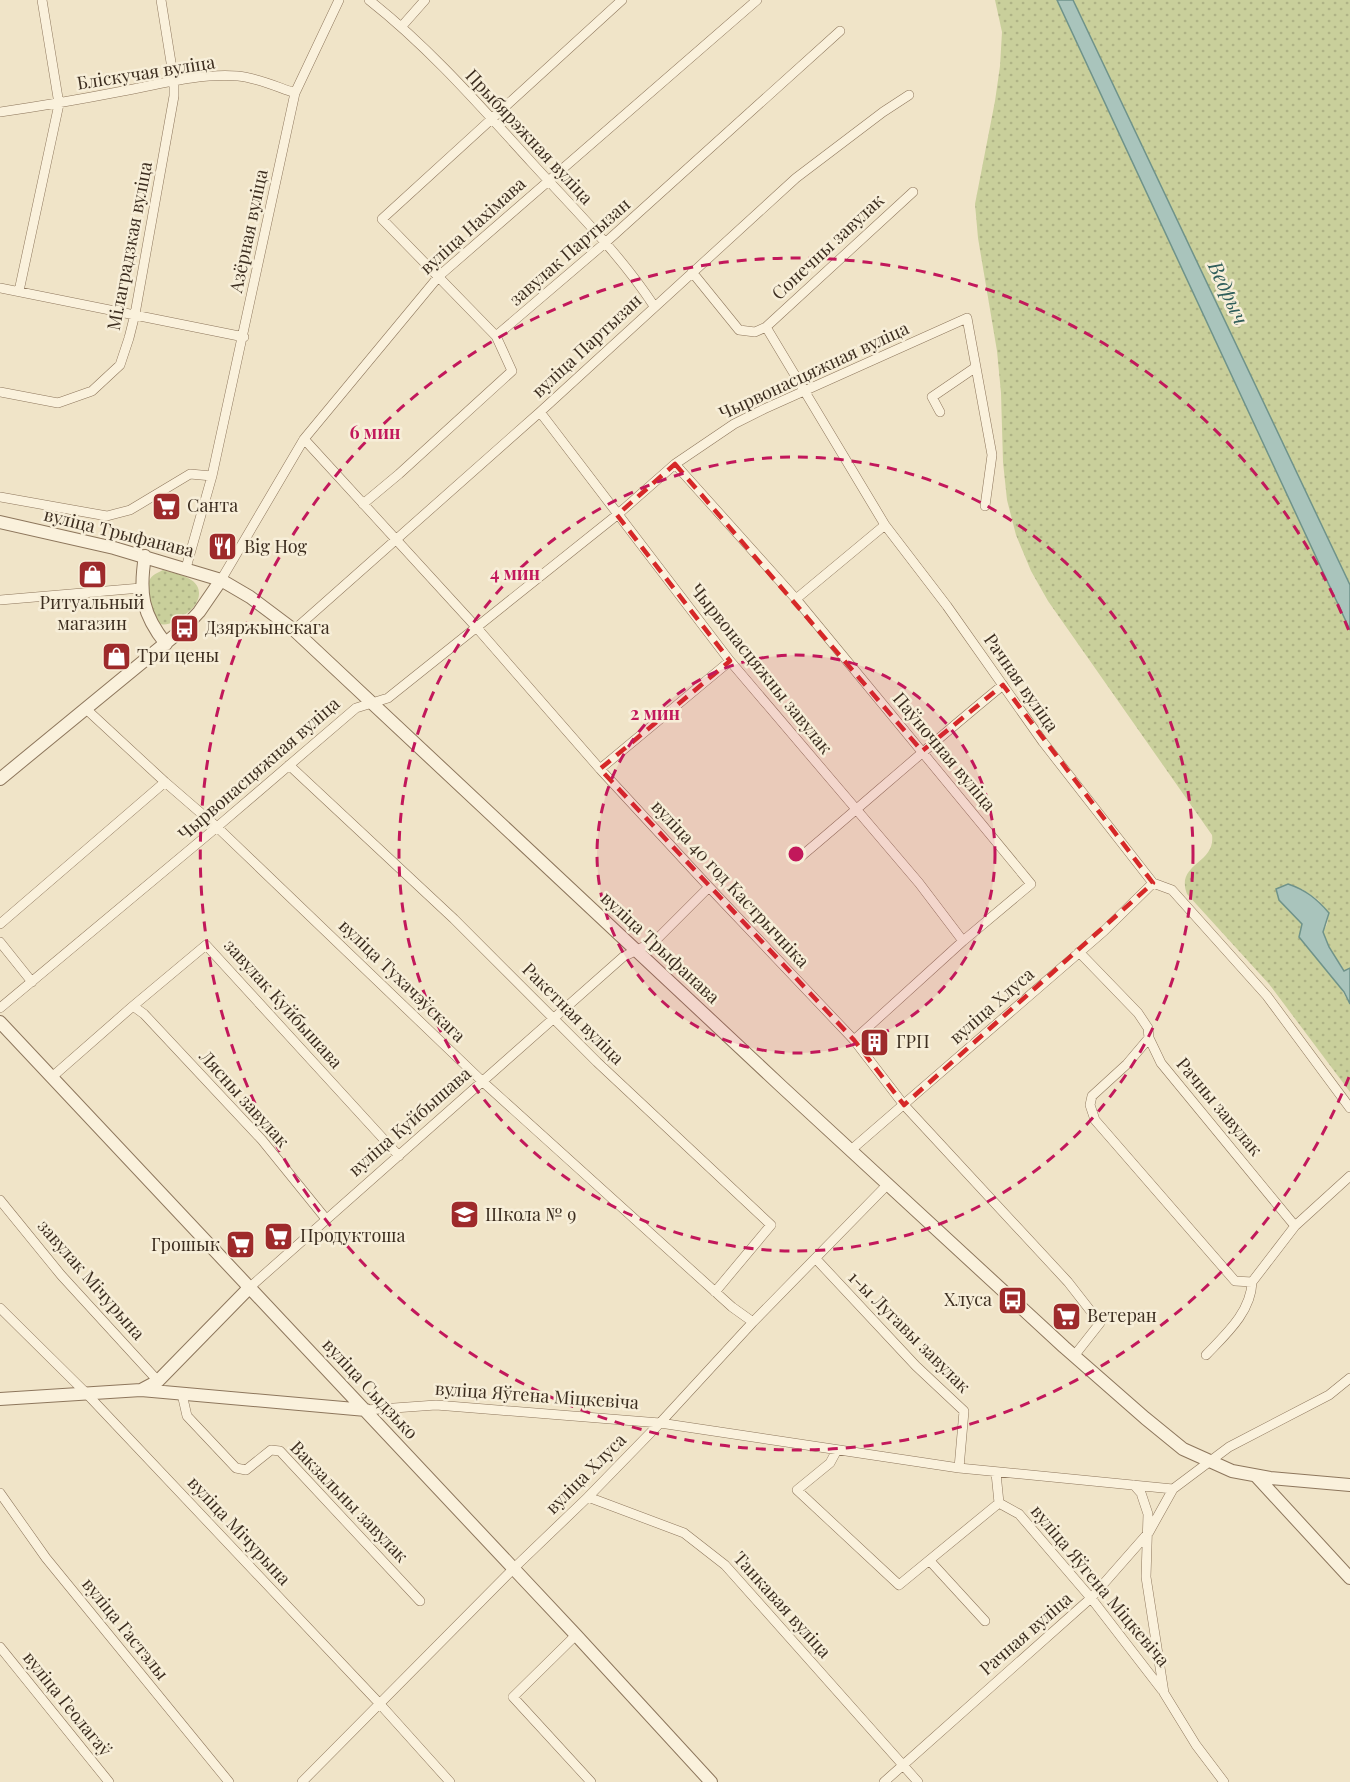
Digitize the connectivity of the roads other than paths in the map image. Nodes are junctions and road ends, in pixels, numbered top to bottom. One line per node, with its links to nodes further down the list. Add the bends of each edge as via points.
1 (42, 0): 13 (street)
2 (161, 0): 10 (street, Мілаградзкая вуліца)
3 (339, 0): 11 (street, Азёрная вуліца)
4 (369, 0): 8 (street, Прыбярэжная вуліца)
5 (425, 0): 8 (street)
6 (622, 0): 15 (street)
7 (758, 0): 16 (street, вуліца Нахімава)
8 (402, 26): 15 (street, Прыбярэжная вуліца)
9 (840, 31): 18 (street, завулак Партызан)
10 (174, 81): 11 (street, Бліскучая вуліца, via 238,76); 13 (street, Бліскучая вуліца); 24 (street, Мілаградзкая вуліца)
11 (295, 93): 27 (street, Азёрная вуліца)
12 (909, 95): 19 (street, вуліца Партызан, via 796,178)
13 (59, 104): 14 (street, Бліскучая вуліца); 22 (street)
14 (0, 112)
15 (492, 120): 16 (street, Прыбярэжная вуліца); 20 (street, via 382,219)
16 (548, 180): 18 (street, Прыбярэжная вуліца); 20 (street, вуліца Нахімава)
17 (913, 192): 25 (street, Сонечны завулак)
18 (605, 243): 23 (street, Прыбярэжная вуліца); 26 (street, завулак Партызан)
19 (692, 272): 23 (street, вуліца Партызан); 25 (street, via 740,330 755,332)
20 (439, 276): 26 (street); 33 (street, вуліца Нахімава)
21 (0, 288): 22 (street)
22 (18, 291): 24 (street)
23 (654, 306): 31 (street, вуліца Партызан)
24 (135, 314): 27 (street); 30 (street, Мілаградзкая вуліца, via 120,365 92,391 58,403)
25 (766, 327): 29 (street, Рачная вуліца)
26 (496, 336): 37 (street, via 512,371)
27 (244, 337): 35 (street, Азёрная вуліца)
28 (976, 367): 29 (street, Чырвонасцяжная вуліца, via 967,318); 32 (street, via 932,397); 38 (street, Чырвонасцяжная вуліца, via 992,455)
29 (806, 390): 34 (street, Чырвонасцяжная вуліца, via 734,424); 41 (street, Рачная вуліца)
30 (0, 392)
31 (540, 412): 39 (street, Чырвонасцяжны завулак); 42 (street, вуліца Партызан)
32 (940, 412)
33 (304, 439): 37 (street, вуліца 40 год Кастрычніка); 45 (street, вуліца Нахімава)
34 (675, 464): 39 (street, Чырвонасцяжная вуліца); 47 (street, Паўночная вуліца)
35 (212, 476): 36 (street, via 190,474 130,510 107,516); 44 (street, Азёрная вуліца)
36 (0, 497)
37 (363, 504): 42 (street, вуліца 40 год Кастрычніка)
38 (985, 506)
39 (617, 515): 49 (street, Чырвонасцяжная вуліца); 52 (street, Чырвонасцяжны завулак)
40 (0, 522): 43 (street, вуліца Трыфанава)
41 (885, 525): 47 (street); 53 (street, Рачная вуліца)
42 (397, 539): 49 (street, вуліца 40 год Кастрычніка); 50 (street, вуліца Партызан)
43 (145, 556): 44 (street, вуліца Трыфанава); 46 (street)
44 (186, 568): 45 (street, вуліца Трыфанава)
45 (221, 580): 50 (street, вуліца Трыфанава); 51 (street, via 199,612)
46 (141, 588): 48 (street); 51 (street, via 152,626)
47 (796, 599): 56 (street, Паўночная вуліца)
48 (0, 600)
49 (477, 628): 54 (street, Чырвонасцяжная вуліца, via 388,698); 58 (street, вуліца 40 год Кастрычніка)
50 (294, 630): 54 (street, вуліца Трыфанава)
51 (166, 644): 55 (street)
52 (730, 661): 58 (street); 61 (street, Чырвонасцяжны завулак)
53 (1003, 685): 56 (street); 64 (street, Рачная вуліца)
54 (372, 703): 57 (street, Чырвонасцяжная вуліца, via 356,708); 69 (street, вуліца Трыфанава)
55 (86, 708): 59 (street); 60 (street, вуліца Тухачэўскага)
56 (922, 751): 61 (street); 67 (street, Паўночная вуліца, via 1031,884)
57 (289, 765): 62 (street, Чырвонасцяжная вуліца); 74 (street, Ракетная вуліца)
58 (600, 769): 65 (street, вуліца 40 год Кастрычніка)
59 (0, 779)
60 (165, 782): 62 (street, вуліца Тухачэўскага); 66 (street)
61 (857, 810): 63 (street); 67 (street, Чырвонасцяжны завулак)
62 (218, 827): 71 (street, Чырвонасцяжная вуліца); 79 (street, вуліца Тухачэўскага)
63 (798, 859)
64 (1153, 883): 70 (street, вуліца Хлуса); 81 (street, Рачная вуліца, via 1172,890 1267,996)
65 (709, 887): 69 (street, вуліца Куйбышава, via 655,941); 77 (street, вуліца 40 год Кастрычніка)
66 (0, 924)
67 (963, 941): 77 (street, Паўночная вуліца)
68 (0, 942): 71 (street)
69 (636, 951): 74 (street, вуліца Куйбышава, via 623,957); 82 (street, вуліца Трыфанава)
70 (1079, 952): 76 (street, Рачны завулак, via 1138,1013 1148,1028); 80 (street, вуліца Хлуса)
71 (32, 982): 73 (street, Чырвонасцяжная вуліца)
72 (133, 1006): 78 (street, завулак Куйбышава); 83 (street, завулак Куйбышава, via 206,945); 87 (street, Лясны завулак, via 262,1140)
73 (0, 1008)
74 (555, 1018): 79 (street, вуліца Куйбышава); 92 (street, Ракетная вуліца, via 771,1225)
75 (0, 1022): 78 (street, вуліца Сыдзько)
76 (1149, 1038): 88 (street, Рачны завулак, via 1161,1064); 90 (street, via 1092,1095 1090,1105 1095,1120 1235,1281)
77 (854, 1040): 80 (street, вуліца 40 год Кастрычніка)
78 (52, 1077): 91 (street, вуліца Сыдзько)
79 (483, 1082): 83 (street, вуліца Куйбышава); 92 (street, вуліца Тухачэўскага)
80 (904, 1105): 82 (street, вуліца Хлуса); 96 (street, вуліца 40 год Кастрычніка, via 1068,1282 1100,1323)
81 (1350, 1108)
82 (851, 1150): 85 (street, вуліца Трыфанава)
83 (399, 1156): 87 (street, вуліца Куйбышава)
84 (1350, 1176): 88 (street)
85 (888, 1184): 89 (street, вуліца Хлуса); 96 (street, вуліца Трыфанава)
86 (0, 1200): 98 (street, завулак Мічурына, via 61,1275)
87 (326, 1219): 91 (street, вуліца Куйбышава)
88 (1295, 1226): 90 (street)
89 (816, 1259): 94 (street, вуліца Хлуса); 107 (street, 1-ы Лугавы завулак, via 964,1411)
90 (1252, 1282): 95 (street, via 1243,1313)
91 (249, 1288): 98 (street, вуліца Куйбышава); 103 (street, вуліца Сыдзько)
92 (715, 1292): 94 (street, вуліца Тухачэўскага)
93 (0, 1308): 100 (street, вуліца Мічурына)
94 (753, 1322): 104 (street, вуліца Хлуса)
95 (1206, 1355)
96 (1074, 1356): 106 (street, вуліца Трыфанава, via 1183,1449)
97 (1350, 1378): 106 (street, Рачная вуліца, via 1329,1395 1229,1447)
98 (158, 1381): 99 (street, вуліца Куйбышава)
99 (141, 1390): 100 (street, вуліца Яўгена Міцкевіча); 101 (street, вуліца Яўгена Міцкевіча)
100 (85, 1392): 102 (street, вуліца Яўгена Міцкевіча); 126 (street, вуліца Мічурына)
101 (182, 1394): 103 (street, вуліца Яўгена Міцкевіча); 121 (street, Вакзальны завулак, via 187,1416 236,1468 246,1470 271,1450 280,1451)
102 (0, 1399)
103 (366, 1410): 104 (street, вуліца Яўгена Міцкевіча, via 436,1405); 118 (street, вуліца Сыдзько)
104 (660, 1424): 105 (street, вуліца Яўгена Міцкевіча); 114 (street, вуліца Хлуса)
105 (837, 1450): 107 (street, вуліца Яўгена Міцкевіча); 117 (street, via 830,1463 797,1490 899,1585)
106 (1209, 1462): 109 (street, вуліца Трыфанава); 112 (street, Рачная вуліца)
107 (959, 1468): 108 (street, вуліца Яўгена Міцкевіча)
108 (996, 1473): 110 (street, вуліца Яўгена Міцкевіча); 115 (street)
109 (1256, 1476): 111 (street, вуліца Трыфанава); 119 (street)
110 (1134, 1485): 112 (street, вуліца Яўгена Міцкевіча); 116 (street, via 1142,1493)
111 (1350, 1485)
112 (1173, 1490): 116 (street, Рачная вуліца)
113 (0, 1493): 129 (street, вуліца Гастэлы, via 46,1558)
114 (588, 1497): 118 (street, вуліца Хлуса); 127 (street, Танкавая вуліца, via 684,1533 725,1564)
115 (999, 1503): 117 (street); 120 (street, вуліца Яўгена Міцкевіча, via 1019,1514)
116 (1149, 1532): 120 (street, Рачная вуліца); 125 (street, via 1146,1577)
117 (930, 1561): 122 (street)
118 (514, 1568): 123 (street, вуліца Сыдзько); 126 (street, вуліца Хлуса)
119 (1350, 1578)
120 (1091, 1598): 125 (street, вуліца Яўгена Міцкевіча); 127 (street, Рачная вуліца)
121 (420, 1601)
122 (985, 1622)
123 (576, 1635): 132 (street, via 513,1697); 133 (street, вуліца Сыдзько)
124 (0, 1647): 128 (street, вуліца Геолагаў)
125 (1164, 1693): 136 (street, вуліца Яўгена Міцкевіча)
126 (379, 1702): 130 (street, вуліца Хлуса); 131 (street, вуліца Мічурына)
127 (902, 1765): 134 (street, Рачная вуліца); 135 (street, Танкавая вуліца)
128 (109, 1782)
129 (229, 1782)
130 (302, 1782)
131 (450, 1782)
132 (591, 1782)
133 (711, 1782)
134 (884, 1782)
135 (918, 1782)
136 (1224, 1782)

